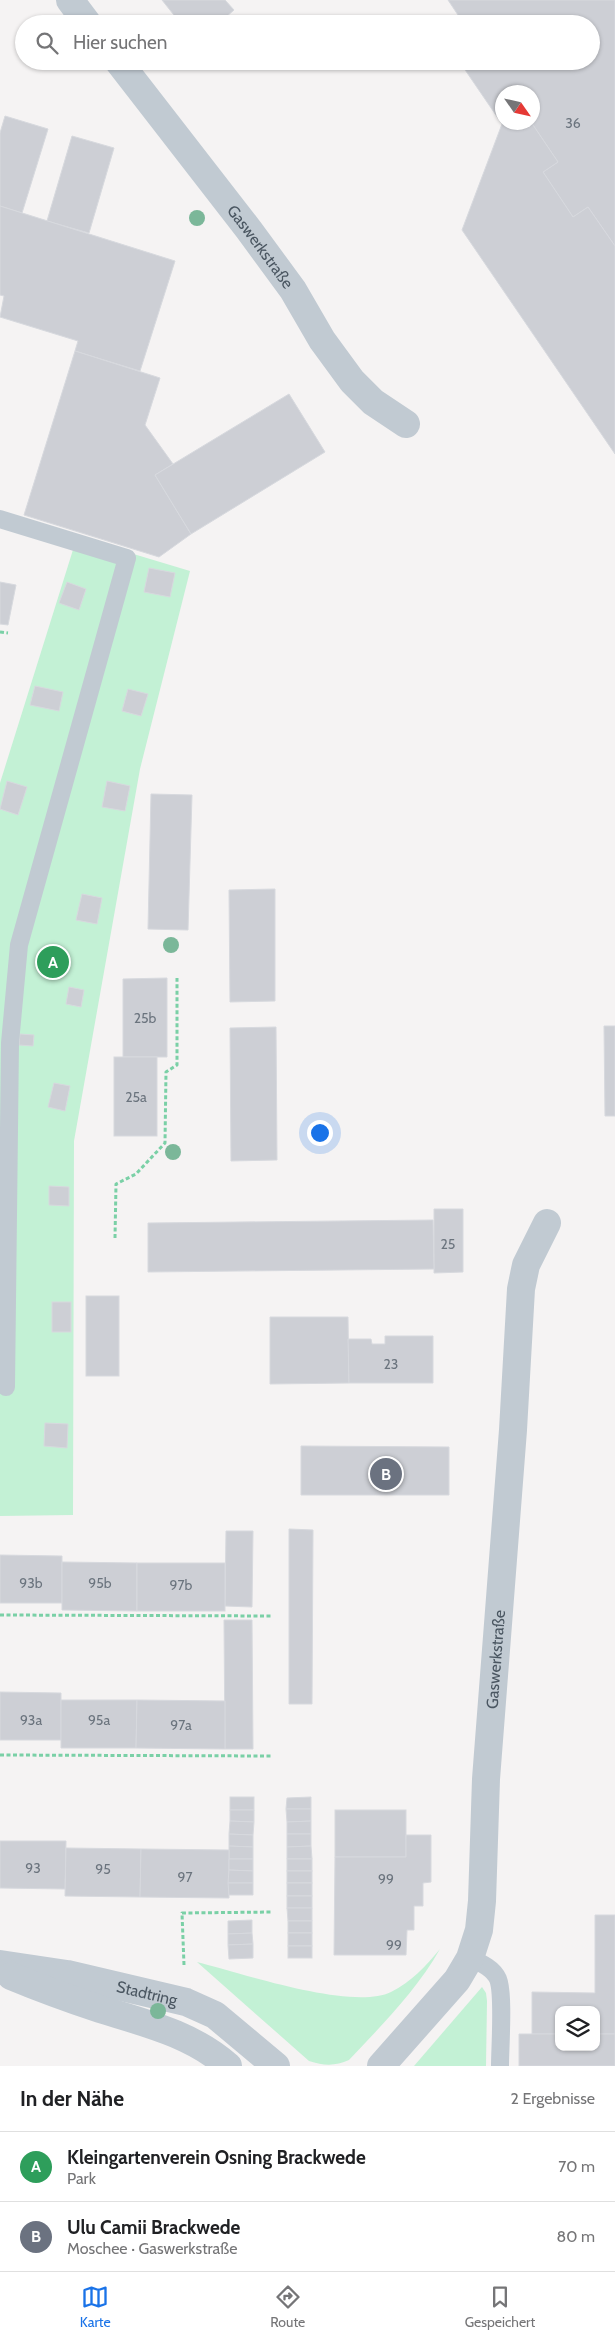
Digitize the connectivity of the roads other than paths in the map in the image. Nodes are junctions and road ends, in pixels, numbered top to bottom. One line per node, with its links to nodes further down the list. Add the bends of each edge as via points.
1 (70, 0): 2 (street)
2 (81, 15)
3 (125, 70): 4 (street, Gaswerkstraße, via 293,290 322,340 352,381 373,402)
4 (406, 424)
5 (0, 519): 7 (lane, via 127,558 19,945 10,1043)
6 (546, 1223): 8 (street, Gaswerkstraße, via 526,1265 521,1289 486,1786 482,1901 479,1930)
7 (6, 1387)
8 (470, 1958): 13 (street, Gaswerkstraße, via 457,1980); 14 (lane, via 490,1968 498,1979)
9 (0, 1964): 12 (street, Stadtring, via 67,1974 186,2002 215,2015)
10 (0, 1971): 11 (street, Stadtring, via 54,1994 165,2029 195,2042)
11 (228, 2066)
12 (276, 2066)
13 (381, 2066)
14 (500, 2066)

